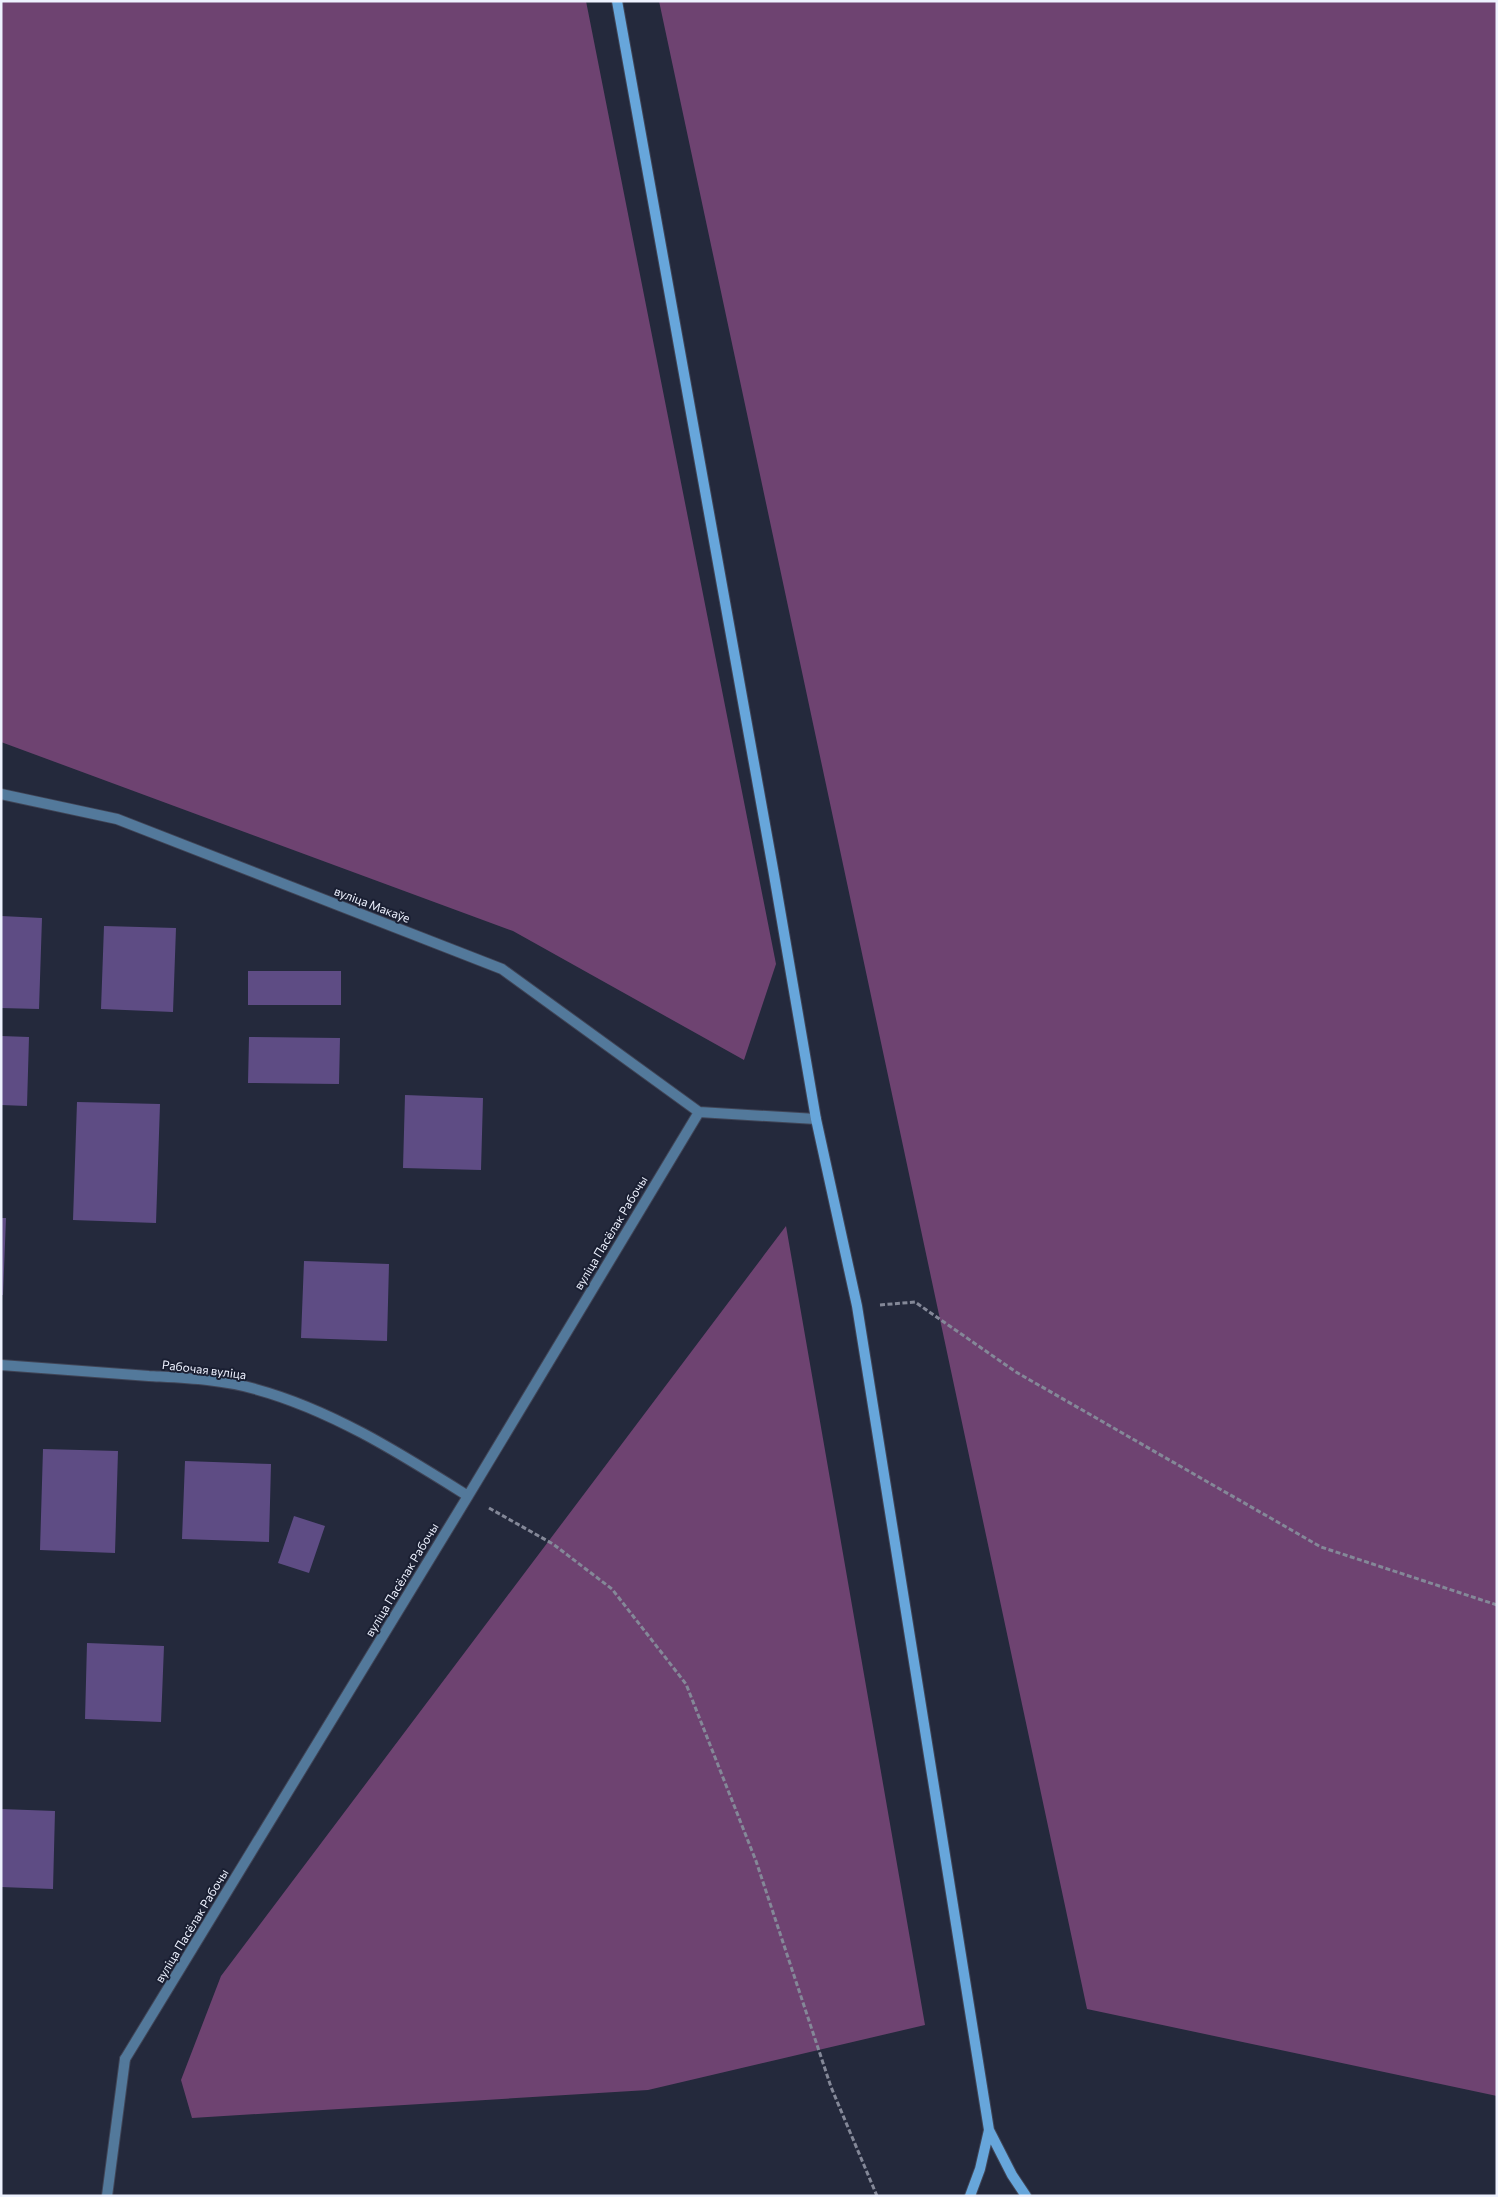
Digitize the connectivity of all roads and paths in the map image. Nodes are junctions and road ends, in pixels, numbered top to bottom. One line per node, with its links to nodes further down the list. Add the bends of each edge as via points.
1 (616, 1): 4 (main road, via 774,869)
2 (1, 794): 3 (street, вуліца Макаўе, via 117,819 502,969)
3 (699, 1112): 4 (street); 7 (street, вуліца Пасёлак Рабочы)
4 (816, 1119): 5 (main road)
5 (857, 1306): 8 (path, via 915,1302 1016,1372 1321,1546); 9 (main road)
6 (1, 1365): 7 (street, Рабочая вуліца, via 211,1380 253,1388 293,1401 341,1423)
7 (468, 1496): 10 (street, вуліца Пасёлак Рабочы, via 125,2059); 11 (path, via 553,1544 612,1589 686,1684 756,1861 832,2086)
8 (1497, 1604)
9 (989, 2130): 12 (main road); 13 (main road)
10 (107, 2196)
11 (877, 2196)
12 (970, 2196)
13 (1026, 2196)

